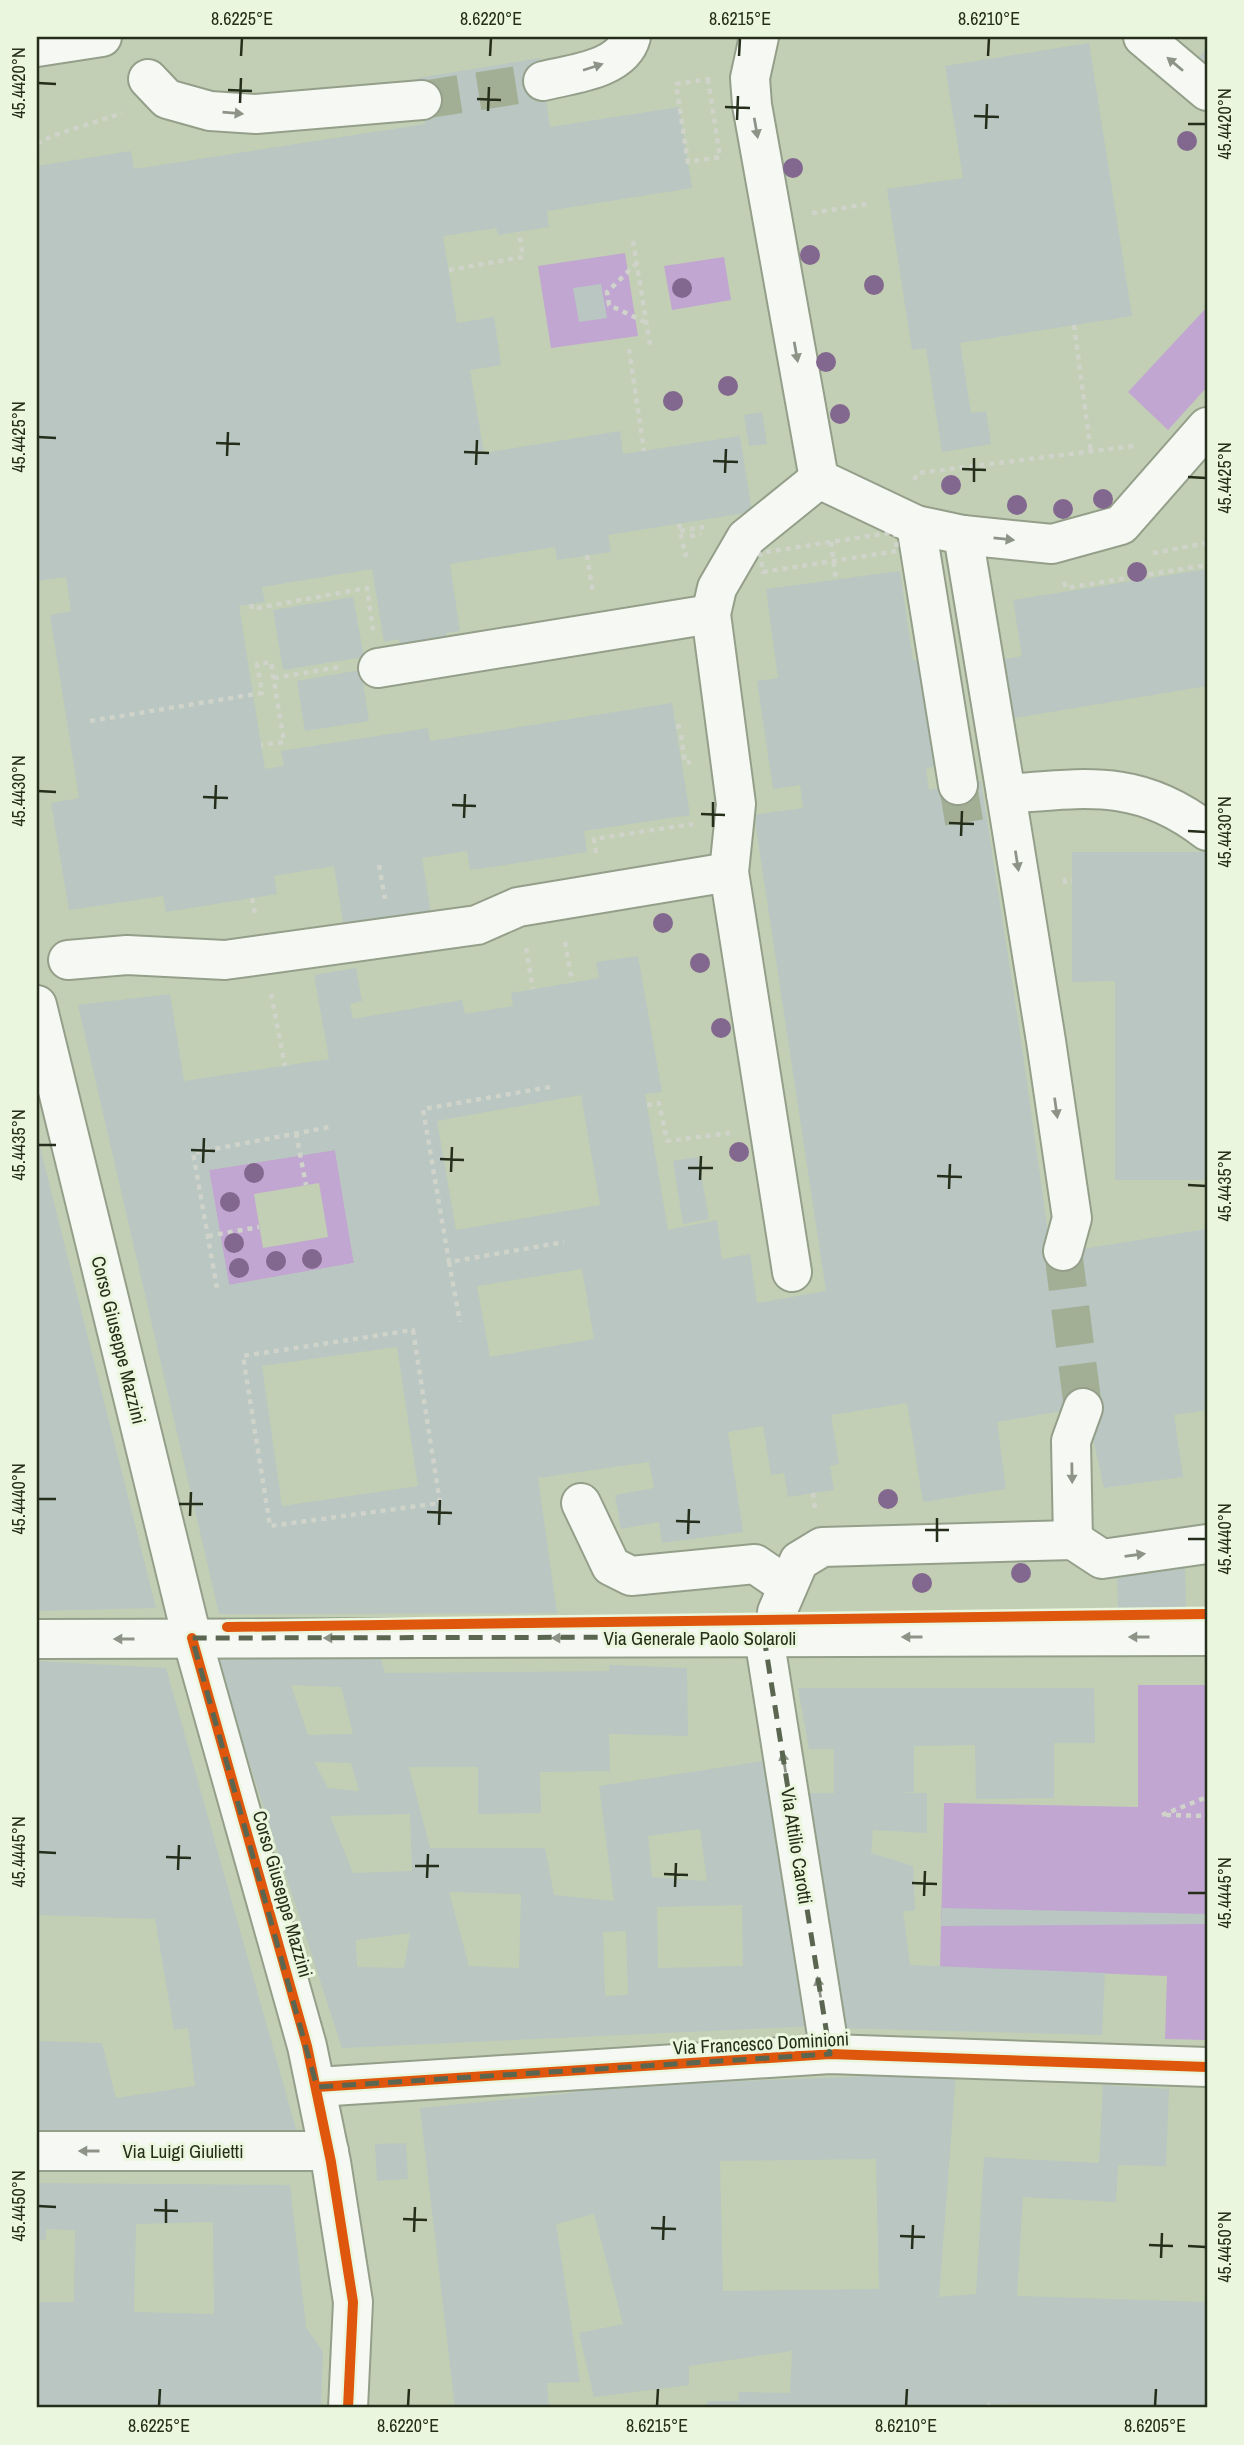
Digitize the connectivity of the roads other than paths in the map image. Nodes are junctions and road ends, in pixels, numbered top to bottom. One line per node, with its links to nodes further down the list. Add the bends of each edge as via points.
1 (102, 37): 5 (street)
2 (631, 37): 6 (street, one-way to 2, via 614,60)
3 (759, 37): 11 (street, one-way to 11, via 751,91)
4 (1143, 37): 8 (street, one-way to 4)
5 (37, 47)
6 (543, 81)
7 (158, 89): 9 (street, one-way to 9, via 210,111 256,114)
8 (1207, 91)
9 (422, 100)
10 (1207, 427): 13 (street, one-way to 10, via 1052,544 1121,525)
11 (819, 479): 12 (street); 14 (street, via 746,538 717,588)
12 (916, 524): 13 (street); 16 (street)
13 (963, 535): 17 (street)
14 (711, 614): 15 (street); 19 (street, via 736,804)
15 (378, 665)
16 (958, 785)
17 (1006, 794): 18 (street, via 1125,791 1155,799); 22 (street, one-way to 22, via 1072,1219)
18 (1207, 831)
19 (729, 873): 20 (street, via 519,907 477,925 225,960 127,956); 23 (street)
20 (68, 961)
21 (37, 1005): 31 (street, Corso Giuseppe Mazzini)
22 (1063, 1251)
23 (792, 1272)
24 (1083, 1408): 26 (street, one-way to 26, via 1071,1441)
25 (581, 1503): 28 (street, via 611,1566 631,1576 755,1564)
26 (1073, 1540): 27 (street, one-way to 27, via 1102,1559); 28 (street, via 822,1546 799,1561)
27 (1207, 1544)
28 (776, 1612): 29 (street, Via Generale Paolo Solaroli, one-way to 28); 31 (street, Via Generale Paolo Solaroli, one-way to 31); 32 (street, Via Attilio Carotti, one-way to 28)
29 (1207, 1636)
30 (37, 1639): 31 (street, Via Generale Paolo Solaroli, one-way to 30)
31 (192, 1639): 34 (street, Corso Giuseppe Mazzini)
32 (830, 2054): 33 (street, Via Francesco Dominioni); 34 (street, Via Francesco Dominioni)
33 (1207, 2067)
34 (317, 2087): 36 (street, Corso Giuseppe Mazzini)
35 (37, 2151): 36 (street, Via Luigi Giulietti, one-way to 35)
36 (330, 2156): 37 (street, Corso Giuseppe Mazzini, via 353,2302)
37 (348, 2408)

